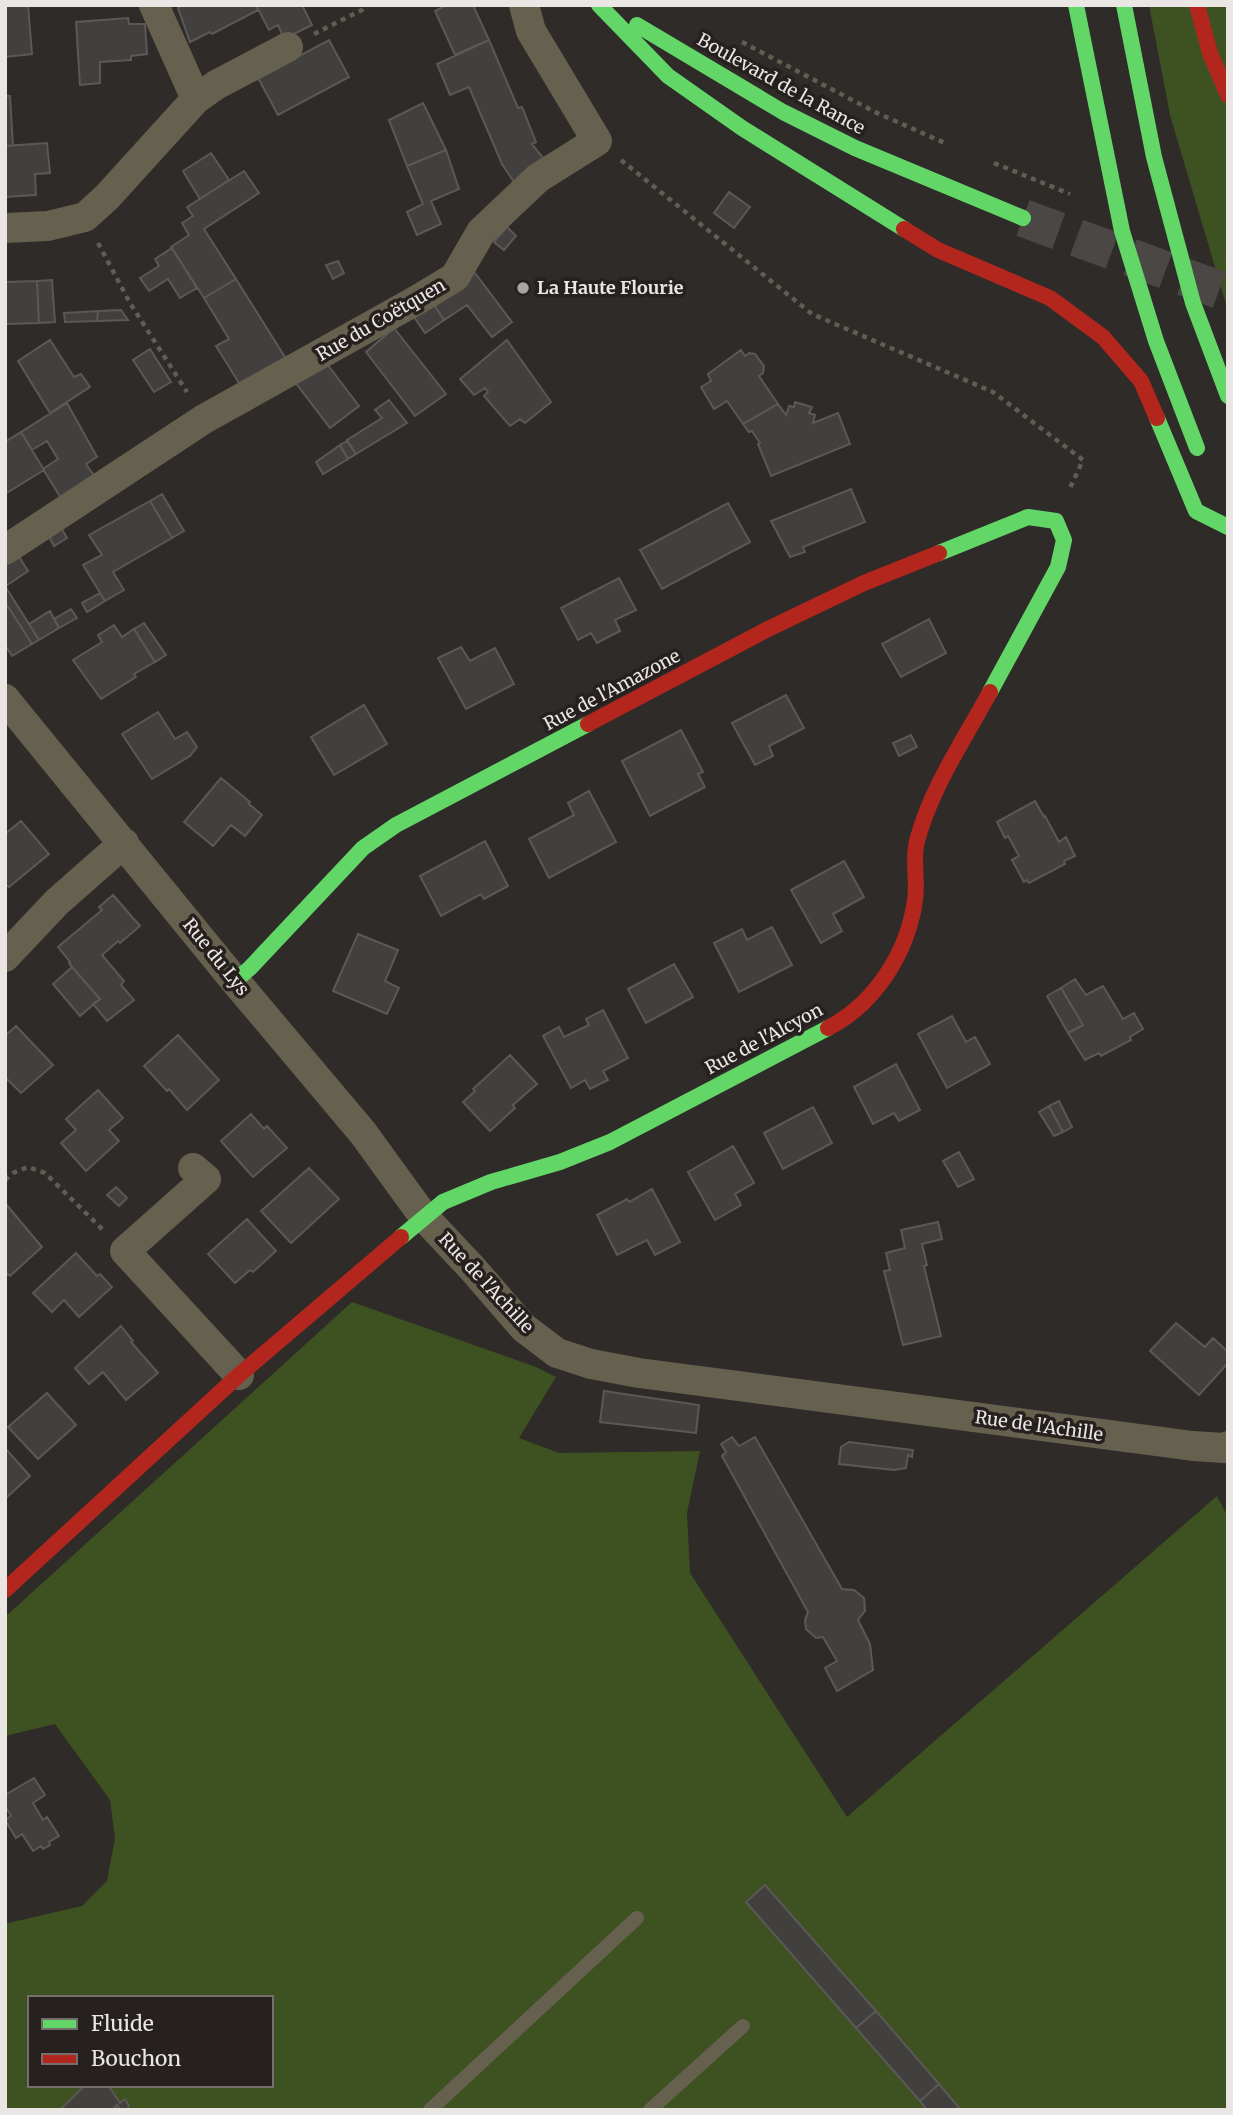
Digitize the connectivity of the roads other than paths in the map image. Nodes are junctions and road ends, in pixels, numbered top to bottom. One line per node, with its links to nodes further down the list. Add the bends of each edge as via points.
1 (154, 5): 10 (street)
2 (524, 5): 17 (street, Rue du Coëtquen, via 531,31 597,141 538,178 481,232 455,277 204,419)
3 (598, 5): 16 (street, via 668,76 741,128 937,250 1050,298 1103,337 1141,381 1196,510)
4 (604, 5): 11 (street, Boulevard de la Rance, via 783,112 855,148)
5 (1076, 5): 14 (street, via 1123,232 1145,308)
6 (1124, 5): 13 (street, via 1154,157 1193,303)
7 (1197, 5): 9 (street)
8 (288, 47): 10 (street)
9 (1226, 89)
10 (196, 99): 12 (street, via 85,217 48,226)
11 (1023, 218)
12 (5, 228)
13 (1228, 397)
14 (1202, 460)
15 (1056, 521): 21 (street, Rue de l'Amazone, via 1027,517 864,583 396,825 363,848); 23 (street, Rue de l'Alcyon, via 1064,540 1058,567 932,799 916,845 915,900 904,944 873,994 834,1025 610,1142 491,1182 443,1202)
16 (1228, 527)
17 (5, 551)
18 (5, 699): 19 (street, Rue du Lys)
19 (124, 843): 20 (street, via 57,902); 21 (street, Rue du Lys)
20 (5, 957)
21 (235, 981): 23 (street, Rue du Lys, via 363,1133)
22 (193, 1168): 24 (street, via 206,1179 125,1251)
23 (424, 1217): 24 (street, Rue de l'Achille); 25 (street, Rue de l'Achille, via 524,1328 557,1353 591,1364)
24 (239, 1375): 26 (street, Rue de l'Achille)
25 (1227, 1452)
26 (5, 1590)
27 (637, 1918): 29 (lane)
28 (743, 2026): 30 (lane)
29 (430, 2110)
30 (650, 2110)

